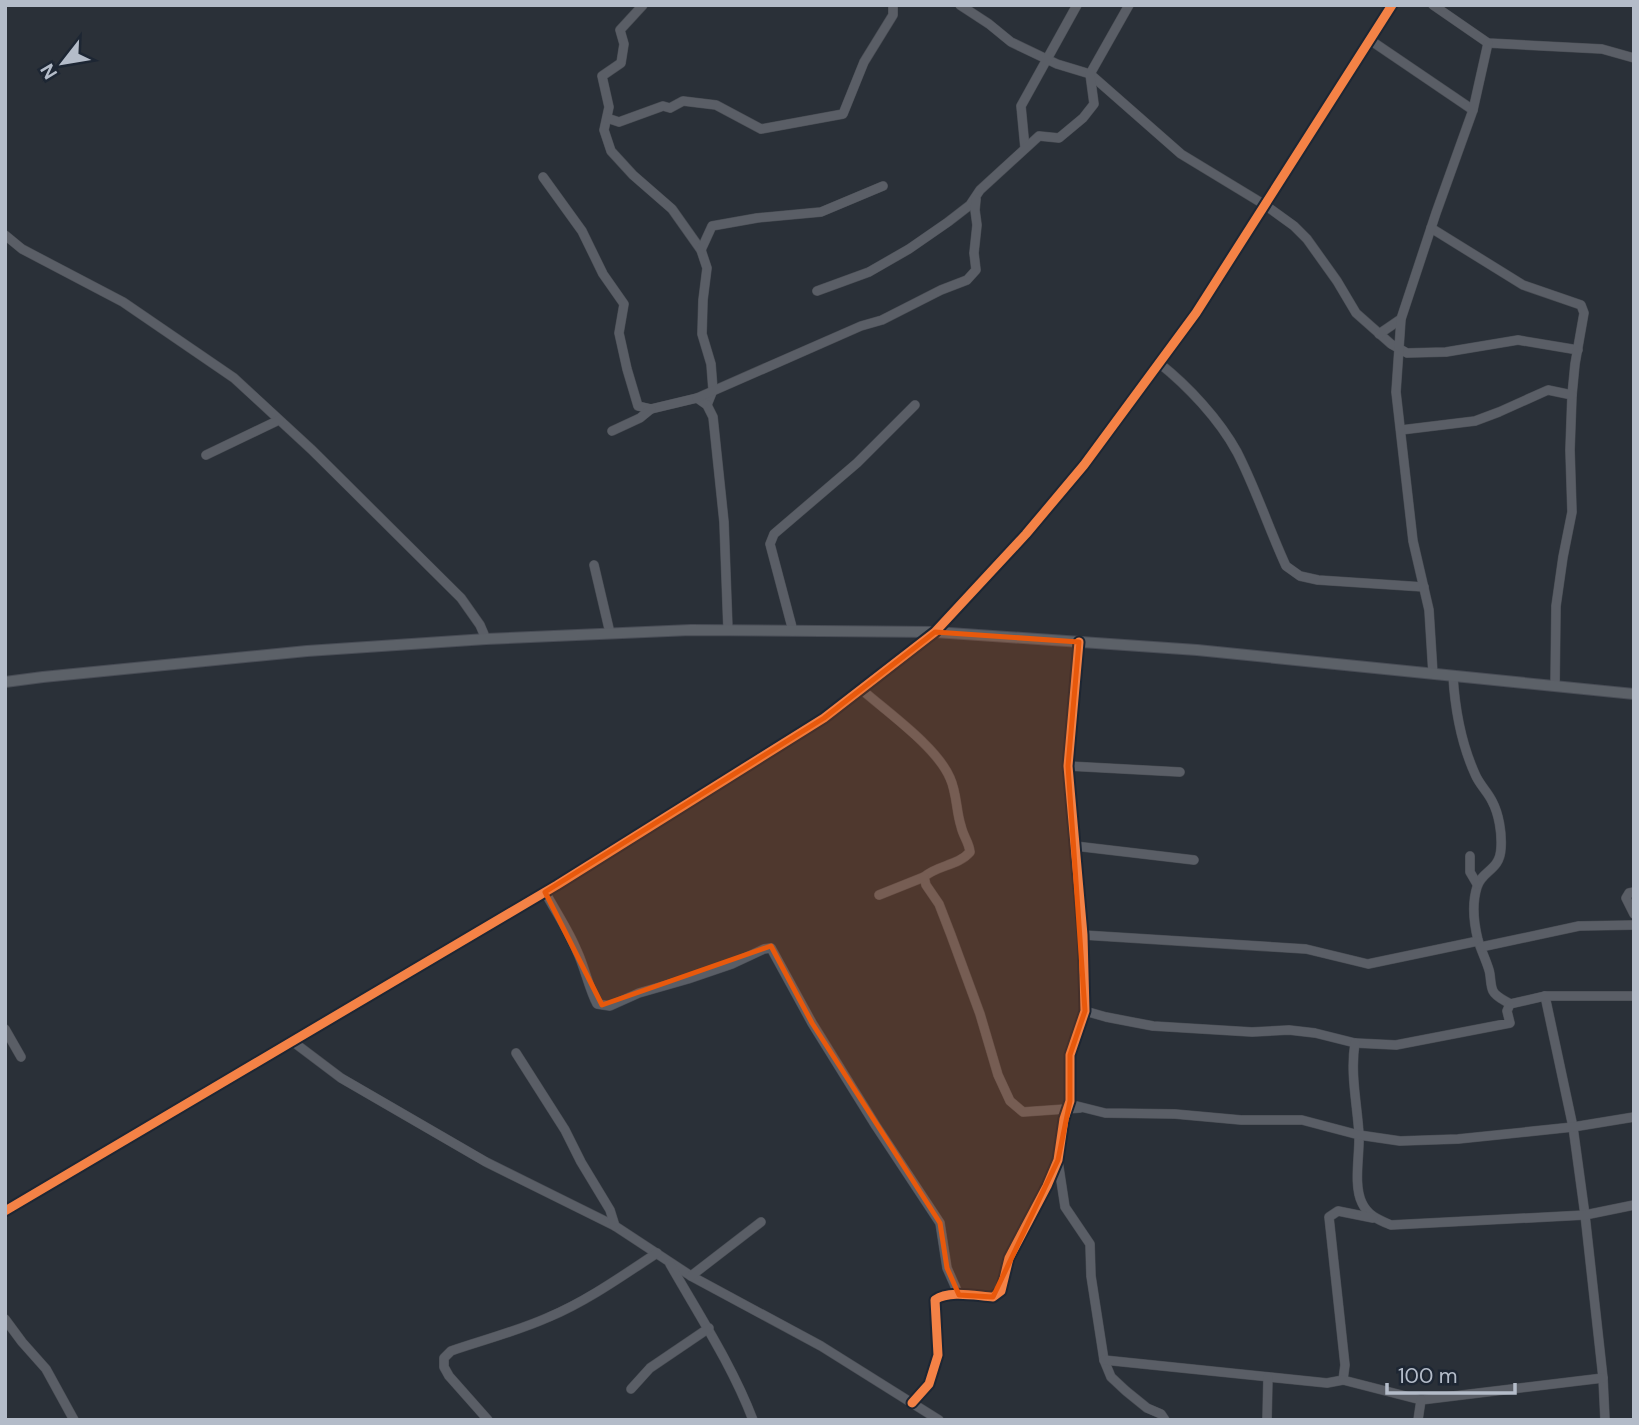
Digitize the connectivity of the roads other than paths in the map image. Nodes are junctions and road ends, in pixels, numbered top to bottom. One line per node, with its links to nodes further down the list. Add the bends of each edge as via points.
1 (643, 5): 14 (street, via 620,30 624,44 621,63 602,76)
2 (893, 5): 14 (street, via 893,15 864,62 843,114 761,129 716,105 683,101 619,122)
3 (960, 5): 11 (street, via 1012,42)
4 (1077, 5): 11 (street)
5 (1129, 5): 12 (street)
6 (1392, 5): 8 (street)
7 (1433, 5): 9 (street)
8 (1370, 40): 13 (street); 19 (street)
9 (1489, 43): 10 (street, via 1602,49); 13 (street)
10 (1634, 58)
11 (1048, 60): 12 (street); 15 (street, via 1021,106)
12 (1090, 74): 15 (street, via 1094,104 1083,118 1059,138 1039,136); 19 (street, via 1181,154)
13 (1473, 110): 20 (street)
14 (607, 118): 22 (street, via 604,130 611,150 632,176 672,209)
15 (1026, 148): 18 (street)
16 (543, 177): 34 (street, via 582,231 624,304 619,333 627,369 638,406)
17 (883, 186): 22 (street, via 821,212 712,226)
18 (976, 197): 23 (street, via 869,272); 29 (street, via 976,270 967,280)
19 (1265, 205): 25 (street, via 1307,239 1356,313); 28 (street)
20 (1431, 228): 24 (street); 27 (street, via 1522,285 1581,305 1584,313)
21 (5, 236): 35 (street, via 123,302 233,379)
22 (701, 250): 29 (street, via 707,268 702,334)
23 (817, 291)
24 (1401, 319): 25 (street); 26 (street)
25 (1379, 334): 26 (street)
26 (1399, 349): 27 (street, via 1407,354 1446,352 1518,340); 36 (street, via 1396,392)
27 (1578, 350): 30 (street)
28 (1159, 363): 40 (street, via 1182,382 1236,450 1286,566 1300,576 1318,580); 43 (street, via 1026,534)
29 (713, 390): 31 (street); 32 (street)
30 (1572, 395): 36 (street, via 1548,390 1475,421); 50 (street, via 1572,512 1556,607)
31 (697, 398): 32 (street); 34 (street)
32 (707, 405): 41 (street, via 713,417 724,522)
33 (915, 405): 42 (street, via 774,534 770,544)
34 (651, 409): 37 (street)
35 (279, 420): 38 (street); 45 (street, via 461,598)
36 (1401, 430): 40 (street, via 1413,541)
37 (612, 431)
38 (206, 455)
39 (594, 565): 44 (street)
40 (1423, 587): 47 (street)
41 (728, 630): 42 (main road); 44 (main road)
42 (793, 631): 43 (main road)
43 (935, 632): 46 (main road); 51 (street)
44 (610, 633): 45 (main road)
45 (486, 639): 49 (main road, via 307,651)
46 (1079, 642): 47 (main road); 53 (street)
47 (1433, 674): 48 (main road)
48 (1453, 676): 50 (main road); 59 (street, via 1466,750 1498,817 1498,862)
49 (5, 682)
50 (1555, 686): 52 (main road)
51 (861, 689): 58 (street, via 923,742 950,778 970,852); 60 (street, via 824,718)
52 (1634, 694)
53 (1068, 766): 54 (street); 55 (street)
54 (1180, 772)
55 (1075, 846): 57 (street); 65 (street)
56 (1470, 856): 59 (street, via 1470,872)
57 (1194, 860)
58 (924, 877): 62 (street); 76 (street, via 951,934 1010,1101 1023,1112)
59 (1477, 884): 66 (street, via 1474,901)
60 (545, 892): 72 (street); 90 (street, via 577,949 597,1004 610,1006 771,948 812,1023 940,1223 947,1268)
61 (1634, 892): 63 (street, via 1626,898)
62 (879, 895)
63 (1634, 914)
64 (1634, 925): 66 (street, via 1579,926)
65 (1083, 935): 66 (street, via 1306,948 1368,964); 70 (street)
66 (1480, 944): 69 (street, via 1493,991)
67 (1545, 996): 68 (street); 69 (street); 78 (street)
68 (1634, 996)
69 (1508, 1007): 73 (street, via 1510,1023 1396,1045)
70 (1085, 1011): 73 (street, via 1153,1026 1289,1030); 76 (street, via 1070,1055)
71 (5, 1029): 75 (street)
72 (292, 1041): 82 (street); 86 (street, via 341,1078 486,1162)
73 (1355, 1042): 79 (street, via 1352,1059)
74 (516, 1053): 86 (street, via 565,1130)
75 (21, 1057)
76 (1069, 1105): 79 (street, via 1105,1113 1302,1120); 80 (street)
77 (1634, 1117): 78 (street)
78 (1573, 1127): 79 (street, via 1458,1139 1400,1141); 83 (street)
79 (1359, 1135): 84 (street, via 1357,1191)
80 (1058, 1160): 90 (street, via 1009,1258 1001,1290 993,1297); 93 (street, via 1065,1207 1090,1244)
81 (1634, 1205): 83 (street)
82 (5, 1211)
83 (1585, 1215): 84 (street, via 1391,1225); 95 (street)
84 (1373, 1218): 96 (street, via 1338,1212 1329,1217)
85 (761, 1222): 89 (street)
86 (615, 1226): 87 (street)
87 (657, 1253): 88 (street); 101 (street, via 532,1325 451,1350 444,1367)
88 (667, 1260): 89 (street); 92 (street)
89 (691, 1276): 99 (street, via 821,1346)
90 (959, 1295): 99 (street, via 934,1300 938,1355 929,1384)
91 (5, 1318): 100 (street, via 46,1369)
92 (709, 1328): 97 (street, via 650,1368); 102 (street)
93 (1104, 1360): 94 (street); 104 (street, via 1111,1377)
94 (1268, 1377): 96 (street, via 1327,1383); 105 (street)
95 (1603, 1378): 98 (street); 107 (street)
96 (1343, 1380): 98 (street)
97 (631, 1389)
98 (1421, 1400): 106 (street)
99 (912, 1403): 103 (street)
100 (74, 1420)
101 (488, 1420)
102 (753, 1420)
103 (939, 1420)
104 (1164, 1420)
105 (1267, 1420)
106 (1418, 1420)
107 (1605, 1420)

